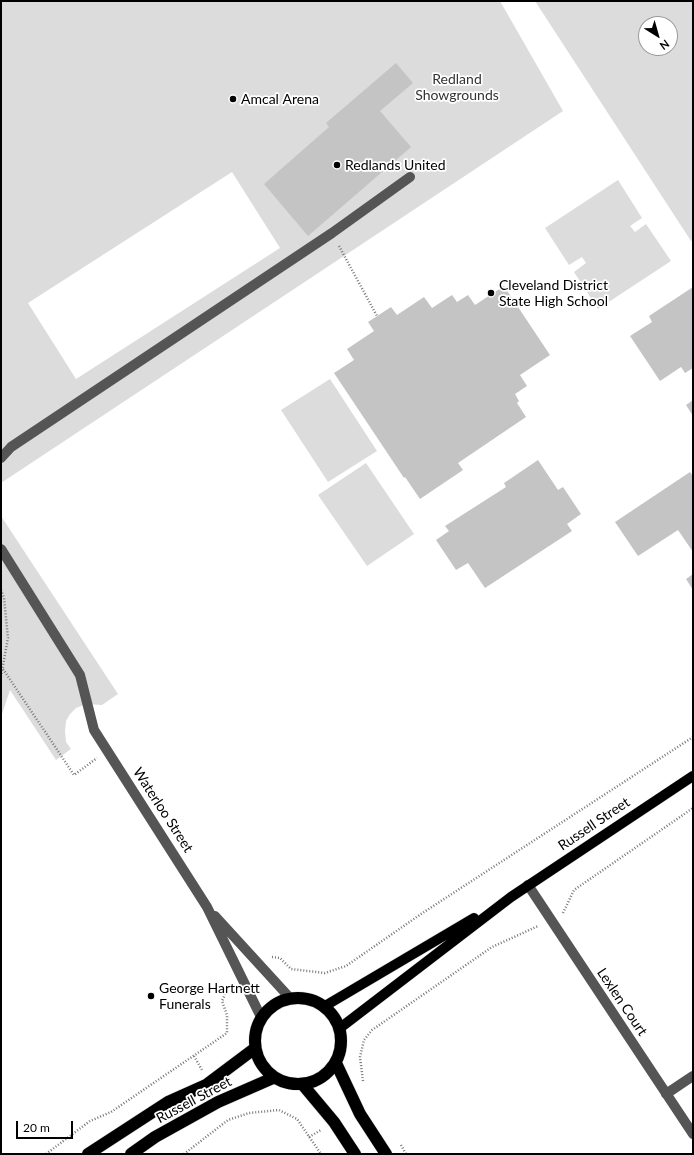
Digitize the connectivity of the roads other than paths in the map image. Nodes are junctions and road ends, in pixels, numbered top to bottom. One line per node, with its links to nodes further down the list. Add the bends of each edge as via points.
1 (410, 177): 2 (street, via 332,233 11,447)
2 (1, 458)
3 (1, 549): 7 (street, Waterloo Street, via 80,675 94,730)
4 (693, 776): 5 (main road, Russell Street)
5 (528, 885): 6 (main road, Russell Street); 17 (street, Lexlen Court)
6 (511, 897): 9 (main road, Russell Street); 11 (main road, Russell Street)
7 (207, 907): 8 (street, Waterloo Street); 10 (street, Waterloo Street)
8 (290, 998): 9 (highway, via 310,999); 10 (highway, via 276,1003)
9 (325, 1006): 11 (highway)
10 (261, 1017): 12 (highway, via 254,1034)
11 (340, 1028): 13 (highway, via 342,1046)
12 (254, 1049): 15 (highway, via 263,1068); 19 (highway, Russell Street, via 206,1084 168,1102)
13 (336, 1063): 16 (highway, via 322,1078); 22 (highway, via 360,1114)
14 (693, 1076): 17 (street)
15 (273, 1078): 16 (highway, via 288,1084); 20 (highway, Russell Street, via 218,1102 155,1137)
16 (303, 1085): 21 (highway, via 334,1122)
17 (666, 1094): 18 (street, Lexlen Court)
18 (693, 1134)
19 (88, 1154)
20 (131, 1154)
21 (355, 1154)
22 (386, 1154)

